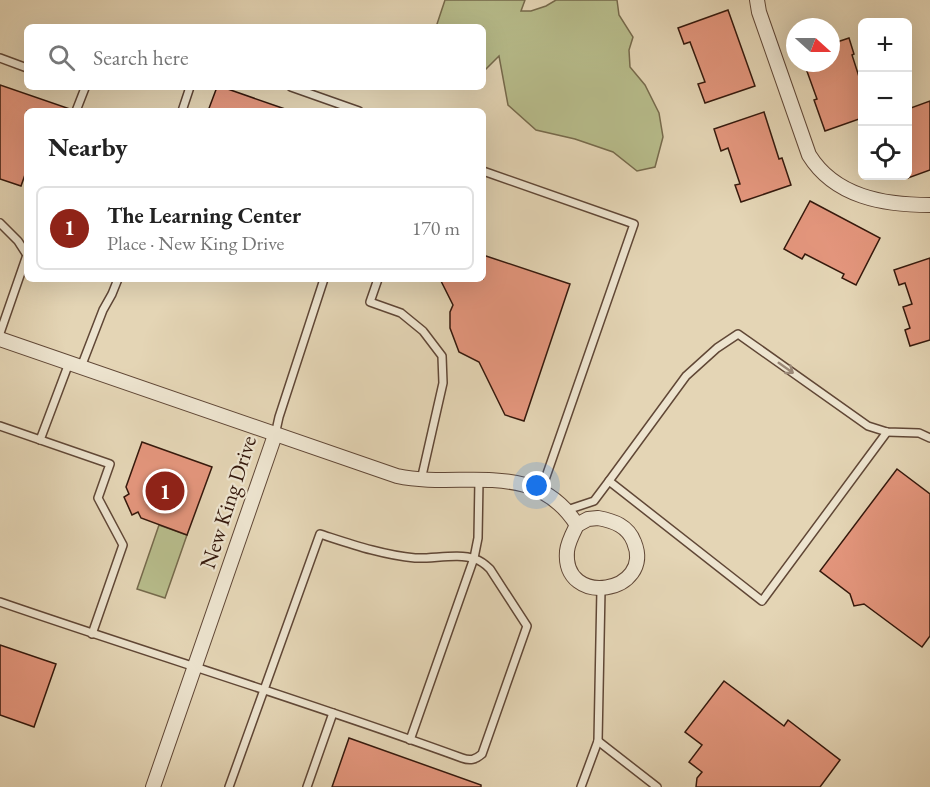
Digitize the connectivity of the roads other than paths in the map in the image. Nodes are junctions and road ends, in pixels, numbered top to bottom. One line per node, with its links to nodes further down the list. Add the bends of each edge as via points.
1 (757, 0): 11 (street, via 809,155 817,168 838,184 876,200)
2 (0, 58): 3 (lane)
3 (24, 67)
4 (84, 90): 7 (lane)
5 (189, 90): 8 (lane)
6 (300, 90): 9 (lane)
7 (77, 108)
8 (183, 108)
9 (350, 108)
10 (486, 172): 29 (lane, via 634,224)
11 (930, 204)
12 (0, 223): 13 (lane)
13 (24, 250)
14 (24, 264): 18 (lane)
15 (117, 282): 20 (lane)
16 (323, 282): 23 (lane)
17 (377, 282): 26 (lane, via 370,302 401,313 423,331 442,356 443,383)
18 (0, 333)
19 (0, 339): 20 (street, New King Drive)
20 (75, 365): 23 (street, New King Drive); 25 (lane)
21 (0, 426): 25 (lane)
22 (887, 432): 24 (lane, via 919,433); 28 (lane, one-way to 22, via 686,376 738,334 868,426); 28 (lane, via 762,601)
23 (275, 435): 26 (street, via 378,471); 36 (street, New King Drive)
24 (930, 438)
25 (40, 440): 35 (lane, via 110,464 98,498 123,545)
26 (421, 480): 27 (street)
27 (479, 480): 29 (street, via 513,481); 32 (lane)
28 (609, 481): 30 (lane, via 594,501)
29 (541, 491): 30 (street)
30 (567, 510): 31 (street)
31 (577, 525): 33 (street, via 567,550 571,571 582,583); 33 (street, via 588,519 611,520 622,526 634,542 636,561 631,573 617,586)
32 (474, 558): 37 (lane, via 395,555 320,534); 39 (lane); 39 (lane, via 490,569 527,626 520,647 482,754 469,760)
33 (601, 589): 40 (lane)
34 (0, 602): 35 (lane)
35 (92, 634): 36 (lane)
36 (194, 667): 37 (lane); 41 (street, New King Drive)
37 (264, 689): 38 (lane); 42 (lane)
38 (333, 713): 39 (lane); 43 (lane)
39 (410, 740)
40 (598, 741): 44 (lane); 45 (lane)
41 (153, 787)
42 (230, 787)
43 (307, 787)
44 (581, 787)
45 (657, 787)

